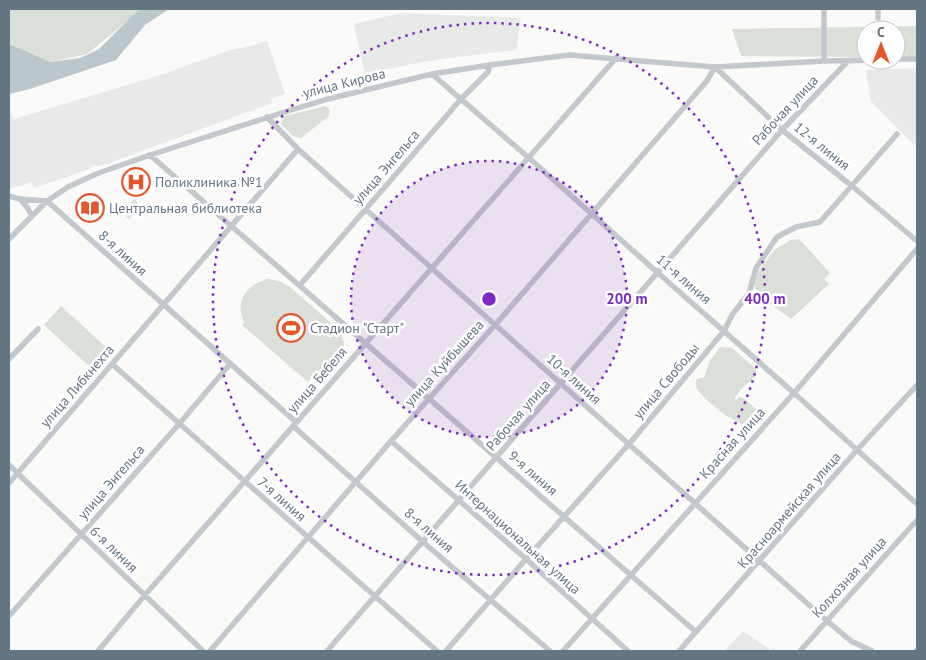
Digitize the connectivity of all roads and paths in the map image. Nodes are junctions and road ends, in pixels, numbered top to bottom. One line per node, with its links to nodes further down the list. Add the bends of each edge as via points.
1 (824, 9): 5 (street)
2 (878, 9): 3 (street)
3 (878, 18)
4 (616, 58): 8 (street, улица Кирова, via 569,55); 9 (street, улица Кирова); 17 (street, улица Бебеля)
5 (824, 61): 6 (street, улица Кирова); 9 (street, улица Кирова)
6 (848, 61): 7 (street, улица Кирова); 13 (street, Рабочая улица)
7 (856, 61)
8 (490, 65): 10 (street, улица Кирова); 11 (street, улица Энгельса, via 488,72)
9 (715, 67): 13 (street, 12-я линия); 23 (street, улица Куйбышева, via 706,82)
10 (432, 74): 11 (street, 11-я линия); 12 (street, улица Кирова)
11 (461, 99): 17 (street, 11-я линия); 22 (street, улица Энгельса)
12 (267, 117): 15 (street, 10-я линия); 16 (street, улица Кирова)
13 (782, 130): 18 (street, 12-я линия); 30 (street, Рабочая улица)
14 (897, 134): 18 (street, улица Свободы)
15 (298, 149): 22 (street, 10-я линия); 25 (street)
16 (150, 154): 21 (street, улица Кирова, via 96,174); 25 (street, 9-я линия)
17 (529, 158): 23 (street, 11-я линия); 29 (street, улица Бебеля)
18 (852, 186): 27 (street, 12-я линия); 35 (street, улица Свободы, via 820,222 796,227 777,236 756,268 749,293)
19 (9, 196): 20 (street)
20 (20, 199): 21 (street); 24 (street)
21 (47, 201): 24 (street, улица Кирова); 32 (street, 8-я линия)
22 (366, 210): 29 (street, 10-я линия); 31 (street, улица Энгельса)
23 (592, 214): 30 (street, 11-я линия); 33 (street, улица Куйбышева)
24 (32, 216): 26 (street, улица Кирова)
25 (233, 224): 31 (street, 9-я линия); 32 (street, улица Либкнехта)
26 (9, 239)
27 (917, 241)
28 (917, 249): 42 (street, Красная улица)
29 (432, 268): 33 (street, 10-я линия); 36 (street, улица Бебеля)
30 (658, 273): 35 (street, 11-я линия); 40 (street, Рабочая улица)
31 (300, 285): 36 (street, 9-я линия)
32 (163, 305): 38 (street, улица Либкнехта); 39 (street, 8-я линия)
33 (495, 325): 40 (street, 10-я линия); 43 (street, улица Куйбышева)
34 (38, 329): 37 (street)
35 (724, 331): 42 (street, 11-я линия); 47 (street, улица Свободы)
36 (366, 343): 43 (street, 9-я линия); 45 (street, улица Бебеля)
37 (9, 359)
38 (112, 364): 44 (street, 7-я линия); 51 (street, улица Либкнехта)
39 (230, 364): 44 (street, улица Энгельса); 45 (street, 8-я линия)
40 (561, 385): 47 (street, 10-я линия); 49 (street, Рабочая улица)
41 (917, 385): 48 (street, Красноармейская улица)
42 (794, 393): 48 (street, 11-я линия); 56 (street, Красная улица)
43 (430, 398): 46 (street, улица Куйбышева); 49 (street, 9-я линия)
44 (179, 424): 52 (street, 7-я линия); 60 (street, улица Энгельса)
45 (295, 424): 52 (street, улица Бебеля); 53 (street, 8-я линия)
46 (391, 442): 53 (street, улица Куйбышева); 55 (street, Интернациональная улица)
47 (629, 444): 56 (street, 10-я линия); 58 (street, улица Свободы)
48 (857, 450): 57 (street, 11-я линия); 64 (street, Красноармейская улица)
49 (497, 457): 55 (street, Рабочая улица); 58 (street, 9-я линия)
50 (9, 465): 51 (street, 6-я линия)
51 (17, 474): 54 (street, улица Либкнехта); 60 (street, 6-я линия)
52 (245, 482): 61 (street, 7-я линия); 66 (street, улица Бебеля)
53 (356, 482): 61 (street, улица Куйбышева); 62 (street, 8-я линия)
54 (9, 483)
55 (459, 500): 62 (street, Рабочая улица); 63 (street, Интернациональная улица)
56 (695, 503): 64 (street, 10-я линия); 65 (street, Красная улица)
57 (917, 504)
58 (564, 516): 63 (street, улица Свободы); 65 (street, 9-я линия)
59 (917, 520): 71 (street, Колхозная улица)
60 (81, 535): 66 (street, 6-я линия); 69 (street, улица Энгельса)
61 (308, 538): 67 (street, 7-я линия); 75 (street, улица Куйбышева)
62 (423, 542): 67 (street, Рабочая улица); 68 (street, 8-я линия)
63 (526, 559): 68 (street, улица Свободы); 70 (street, Интернациональная улица)
64 (760, 561): 71 (street, 10-я линия); 72 (street, Красноармейская улица)
65 (631, 575): 70 (street, Красная улица); 72 (street, 9-я линия)
66 (144, 595): 73 (street, улица Бебеля); 74 (street, 6-я линия)
67 (375, 597): 76 (street, Рабочая улица); 77 (street, 7-я линия)
68 (490, 600): 78 (street, улица Свободы); 79 (street, 8-я линия)
69 (9, 616)
70 (591, 619): 80 (street, Красная улица); 81 (street, Интернациональная улица)
71 (827, 621): 83 (street, Колхозная улица); 84 (street, 10-я линия, via 851,641)
72 (696, 632): 82 (street, Красноармейская улица)
73 (98, 651)
74 (203, 651)
75 (210, 651)
76 (327, 651)
77 (437, 651)
78 (446, 651)
79 (550, 651)
80 (563, 651)
81 (628, 651)
82 (679, 651)
83 (800, 651)
84 (872, 651)

